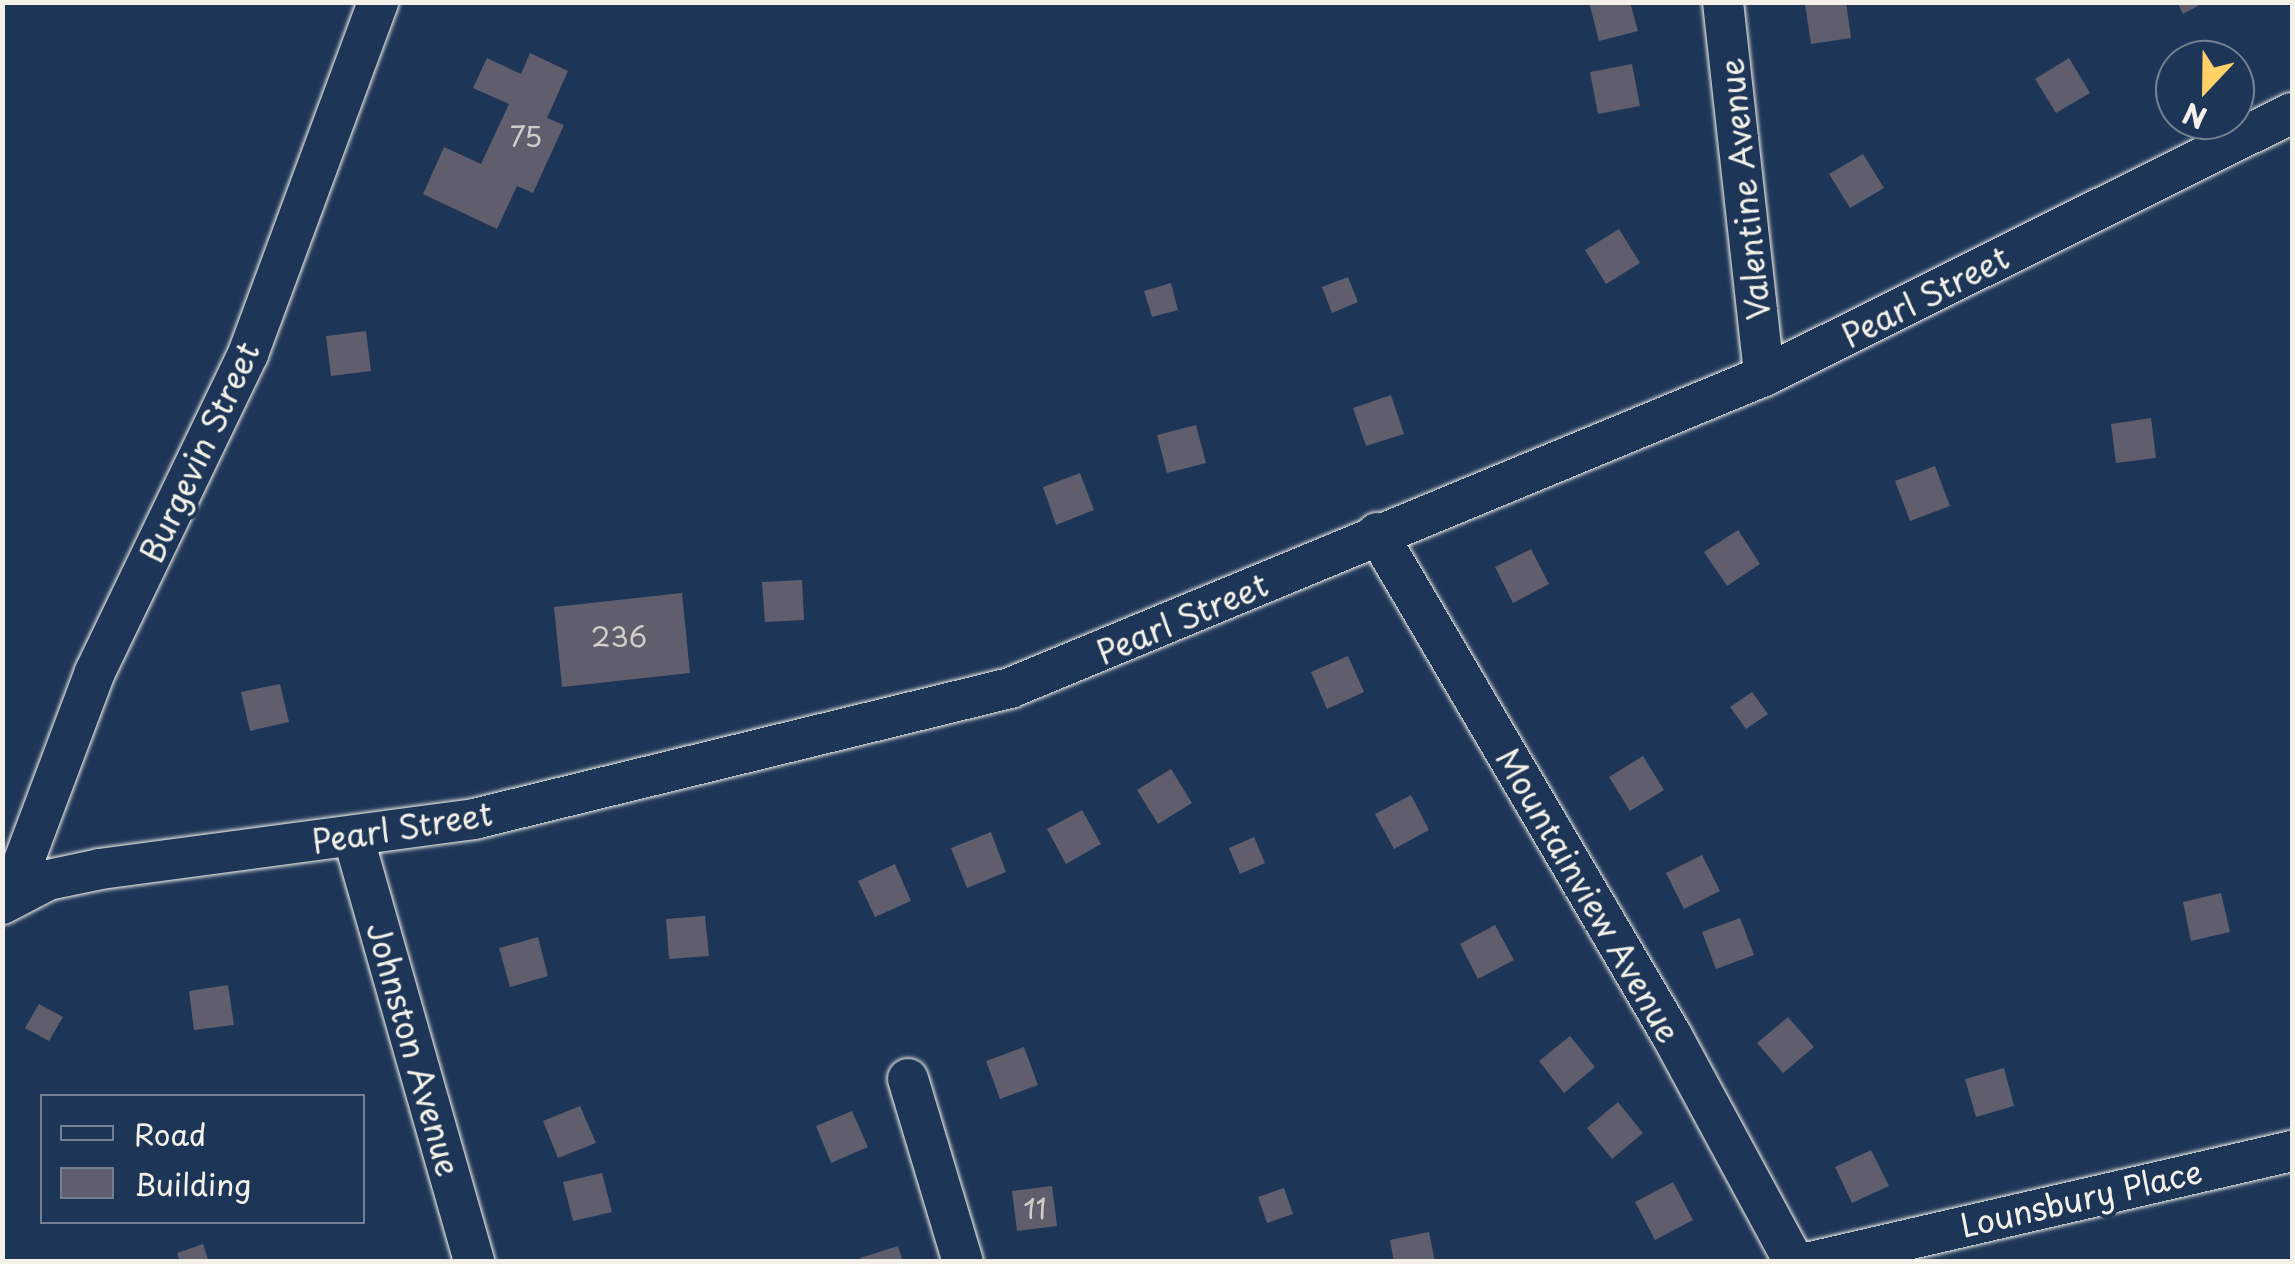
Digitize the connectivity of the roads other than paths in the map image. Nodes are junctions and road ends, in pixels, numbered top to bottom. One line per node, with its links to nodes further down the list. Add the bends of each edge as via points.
1 (378, 2): 7 (street, Burgevin Street, via 248,354 95,672)
2 (1723, 2): 4 (street, Valentine Avenue)
3 (2292, 113): 4 (street, Pearl Street)
4 (1764, 376): 5 (street, Pearl Street)
5 (1377, 533): 6 (street, Pearl Street, via 1010,688 474,819); 12 (street, Mountainview Avenue, via 1672,1036)
6 (353, 836): 7 (street, Pearl Street, via 100,870 48,880); 10 (street, Johnston Avenue)
7 (6, 901)
8 (908, 1079): 11 (street)
9 (2292, 1151): 13 (street, Lounsbury Place)
10 (474, 1262)
11 (963, 1262)
12 (1794, 1262)
13 (1811, 1262)

